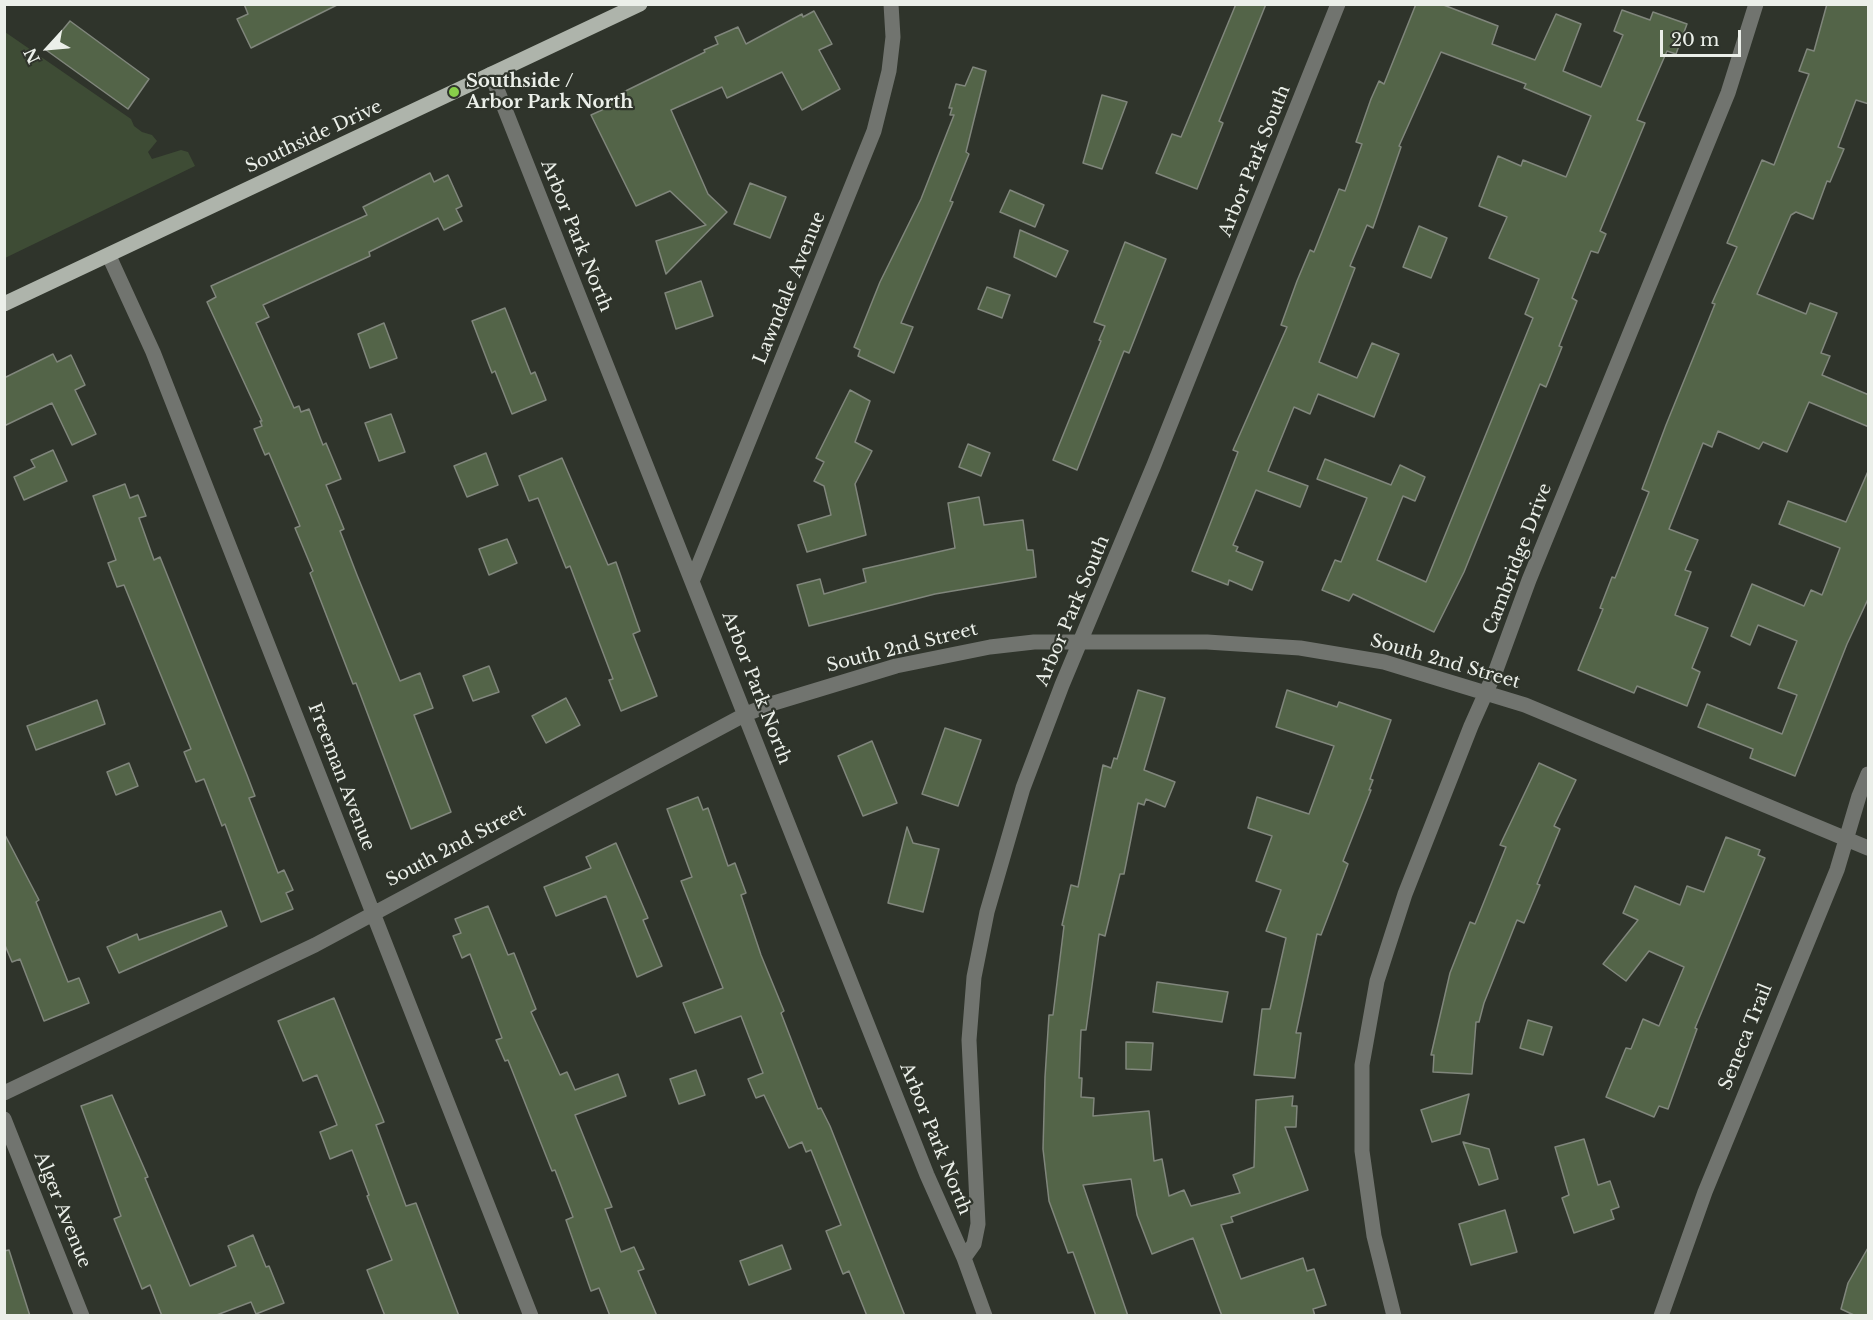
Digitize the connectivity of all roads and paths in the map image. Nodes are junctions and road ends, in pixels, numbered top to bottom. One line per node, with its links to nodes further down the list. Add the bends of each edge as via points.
1 (640, 4): 5 (main road, Southside Drive)
2 (891, 4): 8 (street, Lawndale Avenue, via 889,71 874,131)
3 (1338, 4): 9 (street, Arbor Park South)
4 (1756, 4): 10 (street, Cambridge Drive, via 1728,93)
5 (491, 74): 6 (main road, Southside Drive); 8 (street, Arbor Park North)
6 (109, 256): 7 (main road, Southside Drive); 15 (street, Freeman Avenue, via 153,352)
7 (4, 304)
8 (693, 579): 11 (street, Arbor Park North)
9 (1082, 641): 10 (street, South 2nd Street, via 1207,642 1300,648 1384,662); 11 (street, South 2nd Street, via 990,647 896,666); 18 (street, Arbor Park South, via 1023,788 984,923 974,977 969,1040 978,1224 974,1244)
10 (1487, 692): 13 (street, South 2nd Street); 22 (street, Cambridge Drive, via 1405,894 1377,981 1362,1065 1362,1151 1374,1236)
11 (746, 714): 15 (street, South 2nd Street); 18 (street, Arbor Park North, via 927,1175)
12 (1869, 774): 13 (street, Seneca Trail)
13 (1847, 839): 14 (street, South 2nd Street); 23 (street, Seneca Trail, via 1709,1182)
14 (1869, 848)
15 (373, 913): 16 (street, South 2nd Street, via 304,950); 20 (street, Freeman Avenue)
16 (4, 1093)
17 (4, 1119): 19 (street, Alger Avenue)
18 (964, 1258): 21 (street, Arbor Park North)
19 (82, 1316)
20 (531, 1316)
21 (985, 1316)
22 (1394, 1316)
23 (1661, 1316)

